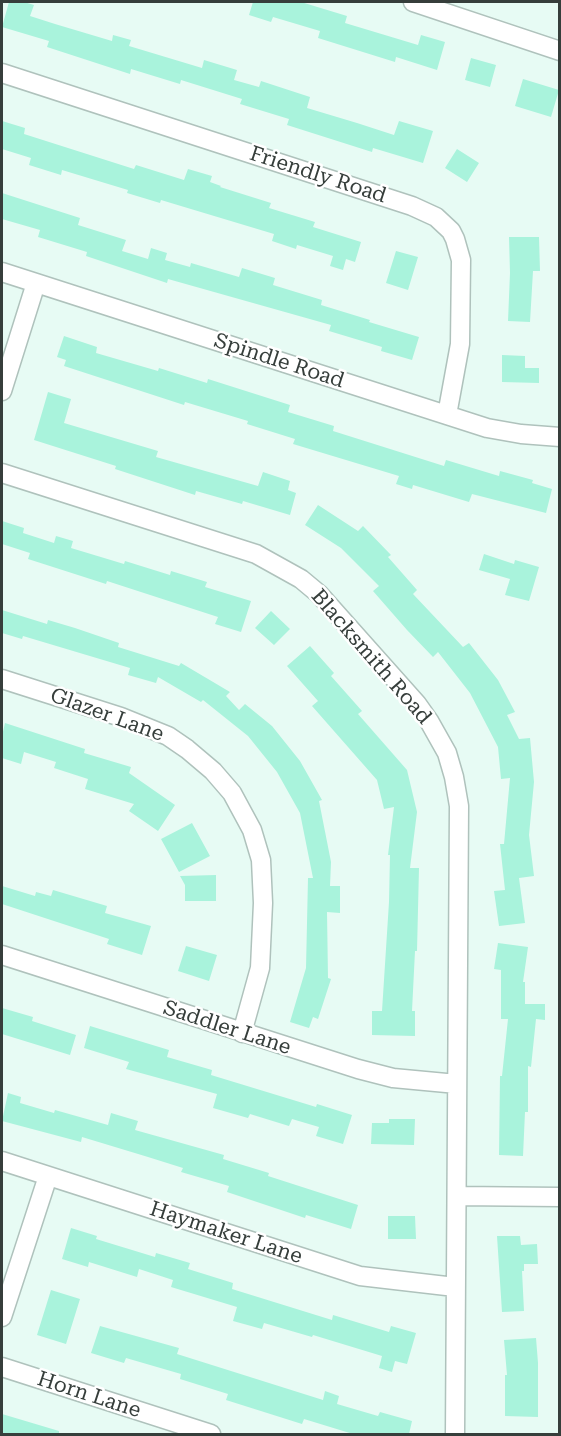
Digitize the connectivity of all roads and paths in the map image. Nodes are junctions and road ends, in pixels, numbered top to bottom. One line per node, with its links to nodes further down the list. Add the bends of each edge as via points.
1 (413, 2): 2 (street)
2 (560, 51)
3 (2, 73): 7 (street, Friendly Road, via 436,217 451,231 461,260 460,344)
4 (2, 272): 5 (street, Spindle Road)
5 (36, 283): 6 (street); 7 (street, Spindle Road)
6 (2, 391)
7 (447, 415): 8 (street, Spindle Road, via 487,428)
8 (560, 437)
9 (2, 473): 13 (street, Blacksmith Road, via 273,562 319,594 417,704 447,753 459,806)
10 (2, 679): 12 (street, Glazer Lane, via 168,736 213,771 232,793 252,830 261,860 263,903 260,968)
11 (2, 955): 12 (street, Saddler Lane)
12 (242, 1033): 13 (street, Saddler Lane, via 393,1078)
13 (457, 1084): 16 (street, Blacksmith Road)
14 (2, 1161): 15 (street, Haymaker Lane)
15 (48, 1176): 18 (street, Haymaker Lane, via 360,1276); 19 (street)
16 (457, 1196): 17 (street); 18 (street, Blacksmith Road)
17 (560, 1197)
18 (455, 1287): 22 (street, Blacksmith Road)
19 (2, 1317)
20 (2, 1367): 21 (street, Horn Lane)
21 (211, 1434)
22 (455, 1434)

